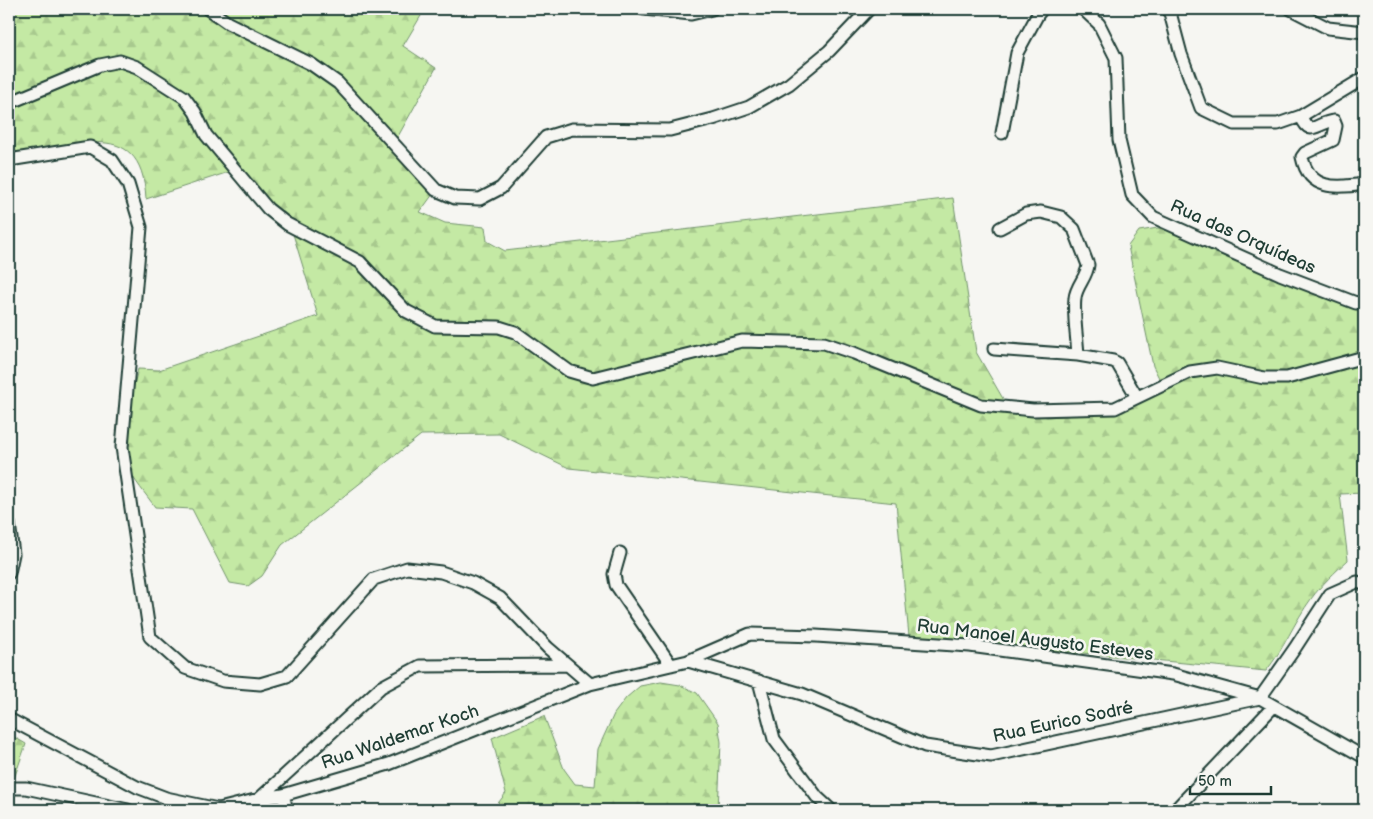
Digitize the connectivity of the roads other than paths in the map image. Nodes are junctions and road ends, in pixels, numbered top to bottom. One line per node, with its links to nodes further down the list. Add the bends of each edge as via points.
1 (208, 9): 4 (street, via 228,24 311,64 338,83 436,190 455,198 480,199 501,188 546,137 572,129 670,130 750,107 789,84 829,51)
2 (644, 9): 3 (street, via 691,14)
3 (712, 9)
4 (869, 9)
5 (1042, 9): 13 (street, via 1017,53)
6 (1083, 9): 17 (street, Rua das Orquídeas, via 1099,24 1116,58 1119,140 1132,195 1153,217 1280,274 1356,303)
7 (1169, 9): 12 (street, via 1201,108 1234,124 1278,124)
8 (1291, 9): 9 (street, via 1328,28)
9 (1364, 32)
10 (1364, 78): 12 (street)
11 (9, 103): 21 (street, via 100,65 120,61 137,66 184,97 206,135 268,209 287,224 360,262 406,311 435,326 499,327 515,332 569,371 593,378 742,341 824,343 980,405 1033,410 1115,408)
12 (1301, 116): 15 (street, via 1309,128 1334,121 1336,126 1333,140 1302,157 1304,168 1311,176 1324,185 1338,188)
13 (1002, 133)
14 (9, 160): 27 (street, via 90,147 112,160 128,184 141,228 122,447 150,636 185,668 223,680 260,684 287,676 374,579 407,568 440,572 473,583 500,598)
15 (1364, 184)
16 (1000, 228): 19 (street, via 1026,214 1042,212 1062,217 1074,229 1088,265 1075,298)
17 (1364, 302)
18 (994, 348): 19 (street)
19 (1078, 355): 21 (street, via 1117,363)
20 (1364, 357): 21 (street, via 1287,378 1264,378 1217,368 1190,372)
21 (1137, 397)
22 (9, 522): 24 (street, via 13,554)
23 (620, 553): 28 (street, via 614,574 616,585)
24 (9, 573)
25 (1364, 584): 31 (street, via 1357,582 1330,594)
26 (688, 661): 28 (street, Rua Eurico Sodré); 29 (street, Rua Eurico Sodré); 31 (street, Rua Manoel Augusto Esteves, via 750,634 912,642 970,646 1173,674)
27 (567, 664): 30 (street); 37 (street, via 420,666 381,687)
28 (671, 665): 30 (street, Rua Eurico Sodré)
29 (759, 682): 31 (street, Rua Eurico Sodré, via 802,694 925,746 991,756); 41 (street, via 774,740)
30 (590, 684): 36 (street, Rua Waldemar Koch, via 389,764)
31 (1260, 698): 32 (street)
32 (1274, 706): 34 (street); 42 (street)
33 (9, 719): 39 (street, via 137,787)
34 (1364, 757)
35 (9, 788): 38 (street, via 26,788)
36 (284, 795): 37 (street, Rua Waldemar Koch); 40 (street)
37 (259, 799): 39 (street, Rua Waldemar Koch)
38 (128, 810)
39 (216, 810)
40 (287, 810)
41 (831, 810)
42 (1175, 810)

